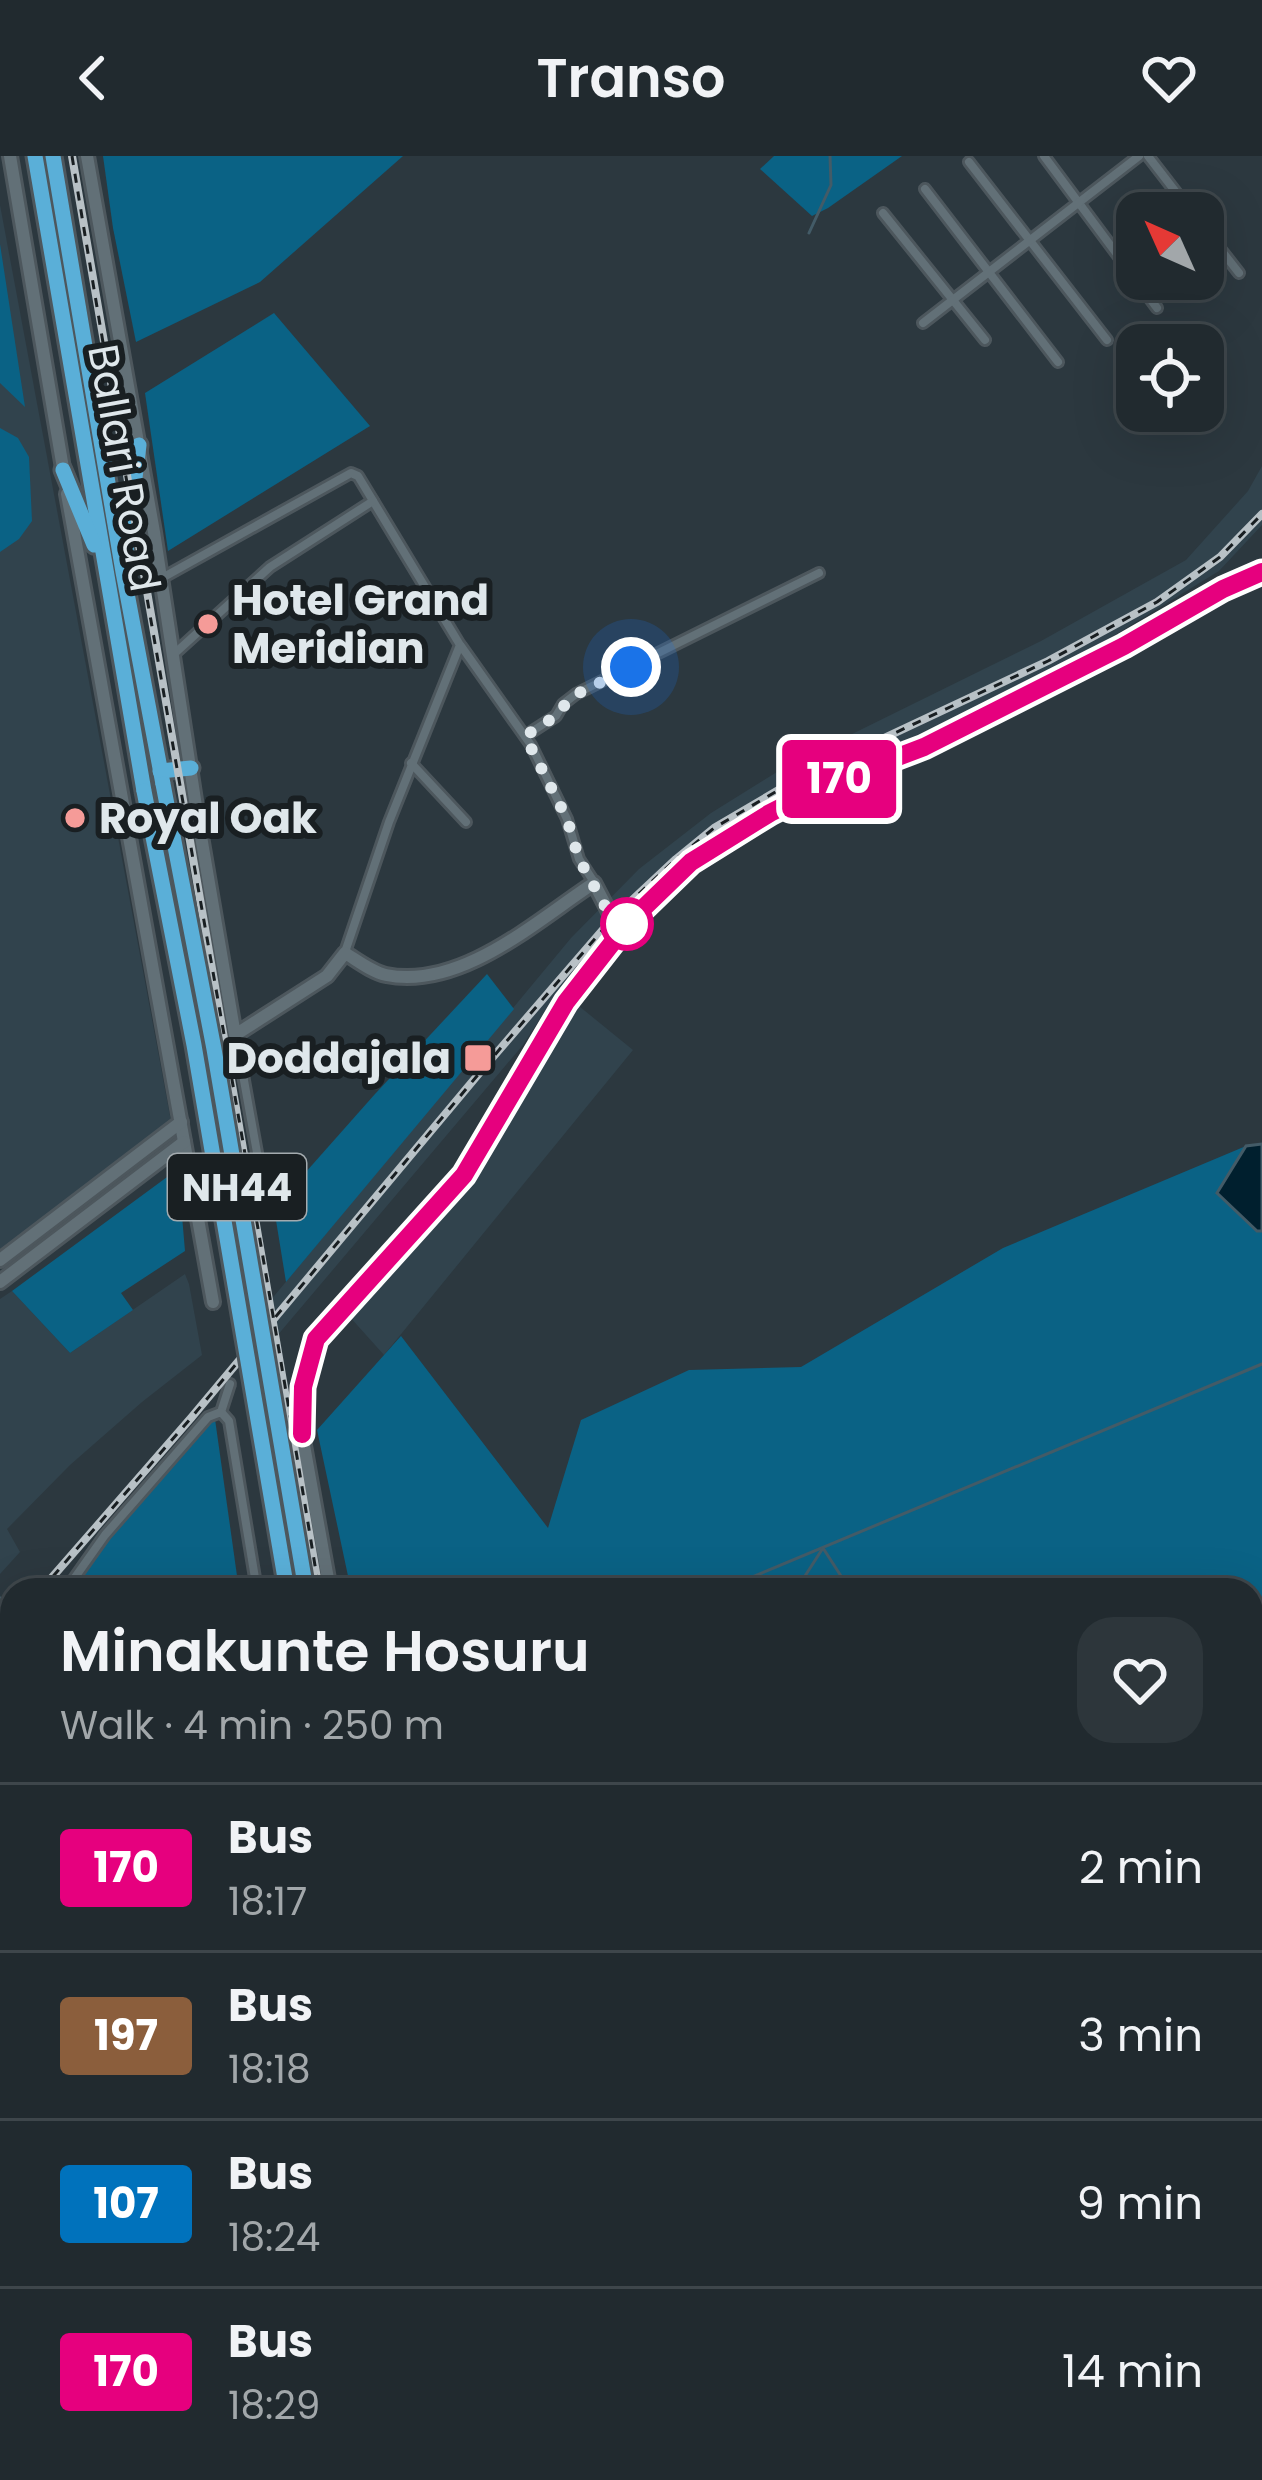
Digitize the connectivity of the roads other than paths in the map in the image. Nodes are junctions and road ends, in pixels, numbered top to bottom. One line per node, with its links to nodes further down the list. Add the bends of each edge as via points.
1 (10, 156): 23 (street)
2 (35, 156): 29 (highway, Ballari Road / NH44)
3 (53, 156): 25 (highway, Ballari Road / NH44)
4 (88, 156): 22 (street)
5 (1044, 156): 10 (street)
6 (1143, 156): 9 (street); 10 (street)
7 (969, 162): 12 (street)
8 (925, 189): 14 (street)
9 (1174, 192)
10 (1078, 202): 12 (street); 17 (street)
11 (883, 213): 16 (street)
12 (1029, 241): 14 (street); 20 (street)
13 (1224, 254): 15 (street)
14 (989, 271): 16 (street); 21 (street)
15 (1239, 273)
16 (952, 300): 18 (street); 19 (street)
17 (1157, 308)
18 (922, 322)
19 (985, 340)
20 (1107, 340)
21 (1058, 362)
22 (139, 445): 25 (highway); 28 (street)
23 (63, 470): 29 (highway); 41 (street)
24 (373, 501): 28 (street, via 351,473); 30 (street); 31 (street, via 271,567)
25 (123, 572): 35 (highway, Ballari Road / NH44)
26 (1262, 572): 38 (street, via 924,747 770,813 691,862)
27 (818, 573): 32 (street, via 576,694)
28 (162, 578): 31 (street)
29 (107, 581): 51 (highway, Ballari Road / NH44, bridge)
30 (460, 645): 32 (street); 33 (street)
31 (174, 654): 34 (street)
32 (525, 736): 37 (street)
33 (411, 764): 36 (street); 39 (street)
34 (191, 768): 35 (highway); 40 (street)
35 (161, 777): 52 (highway, NH44, bridge)
36 (466, 822)
37 (594, 883): 38 (street); 39 (street, via 493,950 437,974 385,975)
38 (620, 933): 53 (street, via 566,1002 464,1175 316,1339 302,1434)
39 (345, 953): 40 (street, via 327,976)
40 (236, 1035): 43 (street)
41 (181, 1122): 42 (street); 44 (street)
42 (184, 1142): 45 (street); 46 (street)
43 (265, 1197)
44 (0, 1260)
45 (0, 1282)
46 (213, 1302)
47 (230, 1384): 48 (street)
48 (221, 1412): 49 (street, via 187,1440); 50 (street, via 229,1421)
49 (75, 1578)
50 (255, 1578)
51 (285, 1578)
52 (304, 1578)
53 (328, 1578)

